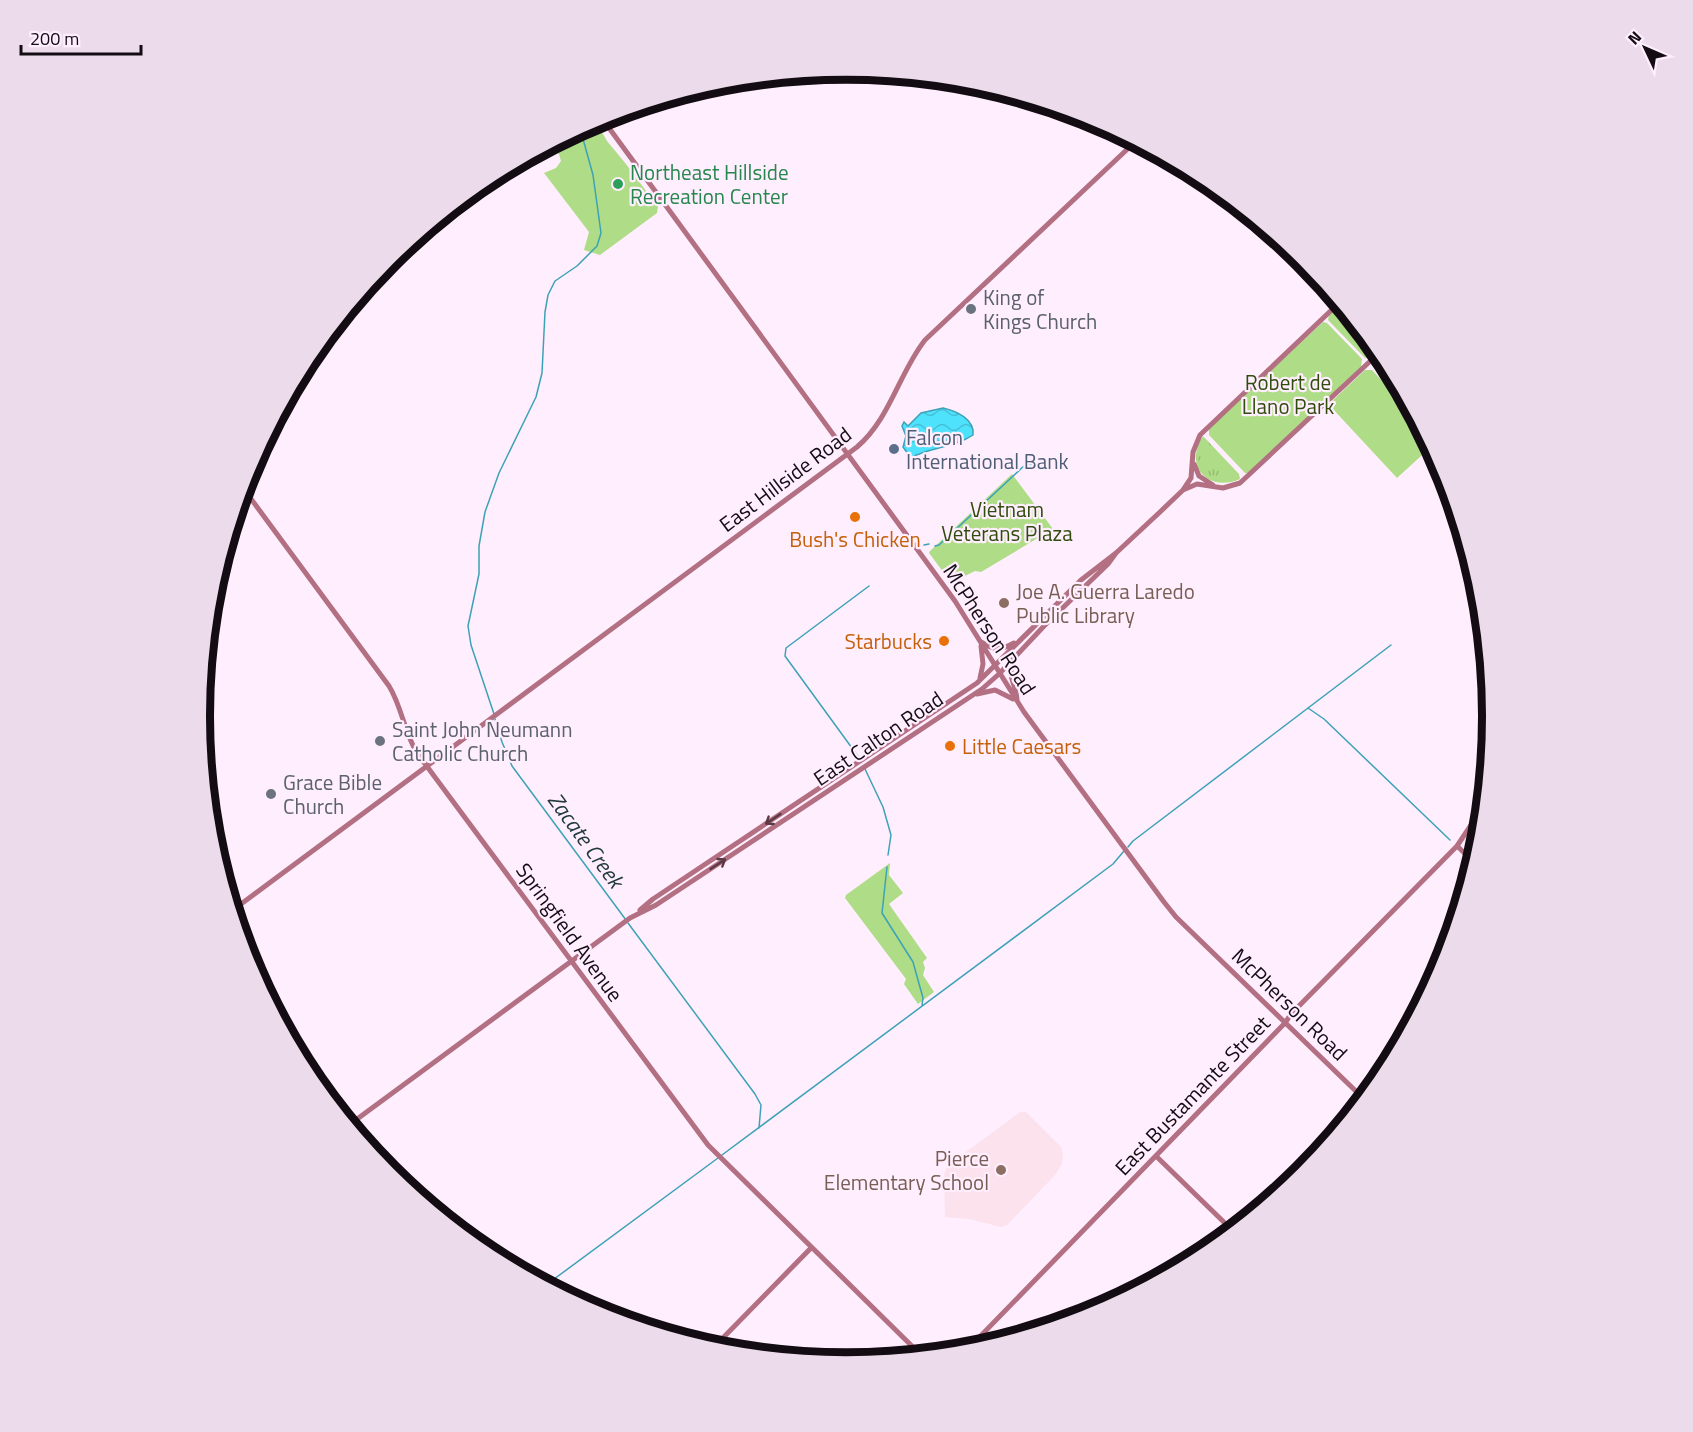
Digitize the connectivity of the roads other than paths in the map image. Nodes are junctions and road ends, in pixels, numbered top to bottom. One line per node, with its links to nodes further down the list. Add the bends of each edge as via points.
1 (608, 126): 5 (main road, McPherson Road)
2 (1130, 146): 5 (main road, East Hillside Road, via 925,340 878,424)
3 (1334, 308): 6 (main road, via 1205,429 1195,443)
4 (1373, 358): 10 (main road, East Calton Road, via 1246,479 1233,486)
5 (848, 454): 15 (main road, McPherson Road, via 955,601); 28 (main road, East Hillside Road)
6 (1193, 460): 7 (main road); 8 (main road)
7 (1199, 476): 8 (main road); 9 (main road); 10 (main road)
8 (1191, 478): 9 (main road); 11 (main road, East Calton Road)
9 (1197, 484): 10 (main road, East Calton Road); 11 (main road, East Calton Road)
10 (1216, 486)
11 (1183, 490): 13 (main road, East Calton Road)
12 (249, 496): 28 (main road, Springfield Avenue, via 389,686 411,741)
13 (1083, 583): 14 (main road, East Calton Road); 16 (main road, East Calton Road)
14 (1020, 640): 15 (main road, via 1001,650); 17 (main road, East Calton Road)
15 (980, 642): 17 (main road, McPherson Road); 19 (main road, via 983,671)
16 (1015, 656): 18 (main road, East Calton Road); 21 (main road, via 1010,673)
17 (995, 667): 18 (main road, McPherson Road); 19 (main road, East Calton Road)
18 (999, 674): 20 (main road, East Calton Road); 21 (main road, McPherson Road)
19 (977, 683): 22 (main road, East Calton Road)
20 (970, 697): 21 (main road, via 995,690); 23 (main road, East Calton Road)
21 (1017, 702): 39 (main road, McPherson Road, via 1176,917)
22 (940, 708): 23 (main road); 24 (main road, East Calton Road)
23 (940, 717): 25 (main road, East Calton Road)
24 (923, 719): 25 (main road); 26 (main road, East Calton Road)
25 (926, 726): 27 (main road, East Calton Road)
26 (885, 745): 27 (main road); 29 (main road, East Calton Road)
27 (888, 751): 30 (main road, East Calton Road)
28 (427, 766): 36 (main road, East Hillside Road); 38 (main road, Springfield Avenue)
29 (801, 801): 30 (main road); 34 (main road, East Calton Road, one-way to 34)
30 (805, 807): 35 (main road, East Calton Road, one-way to 30)
31 (1474, 820): 32 (main road, East Bustamante Street)
32 (1457, 846): 33 (main road); 39 (main road, East Bustamante Street)
33 (1467, 856)
34 (696, 870): 35 (main road); 37 (main road, East Calton Road)
35 (700, 876): 37 (main road, East Calton Road)
36 (239, 905)
37 (631, 918): 38 (main road, East Calton Road)
38 (571, 961): 41 (main road, East Calton Road); 44 (main road, Springfield Avenue, via 715,1154)
39 (1285, 1023): 40 (main road, McPherson Road); 42 (main road, East Bustamante Street)
40 (1358, 1093)
41 (356, 1120)
42 (1156, 1156): 43 (main road); 45 (main road, East Bustamante Street)
43 (1227, 1226)
44 (811, 1248): 46 (main road); 47 (main road, Springfield Avenue)
45 (978, 1338)
46 (721, 1340)
47 (914, 1348)

